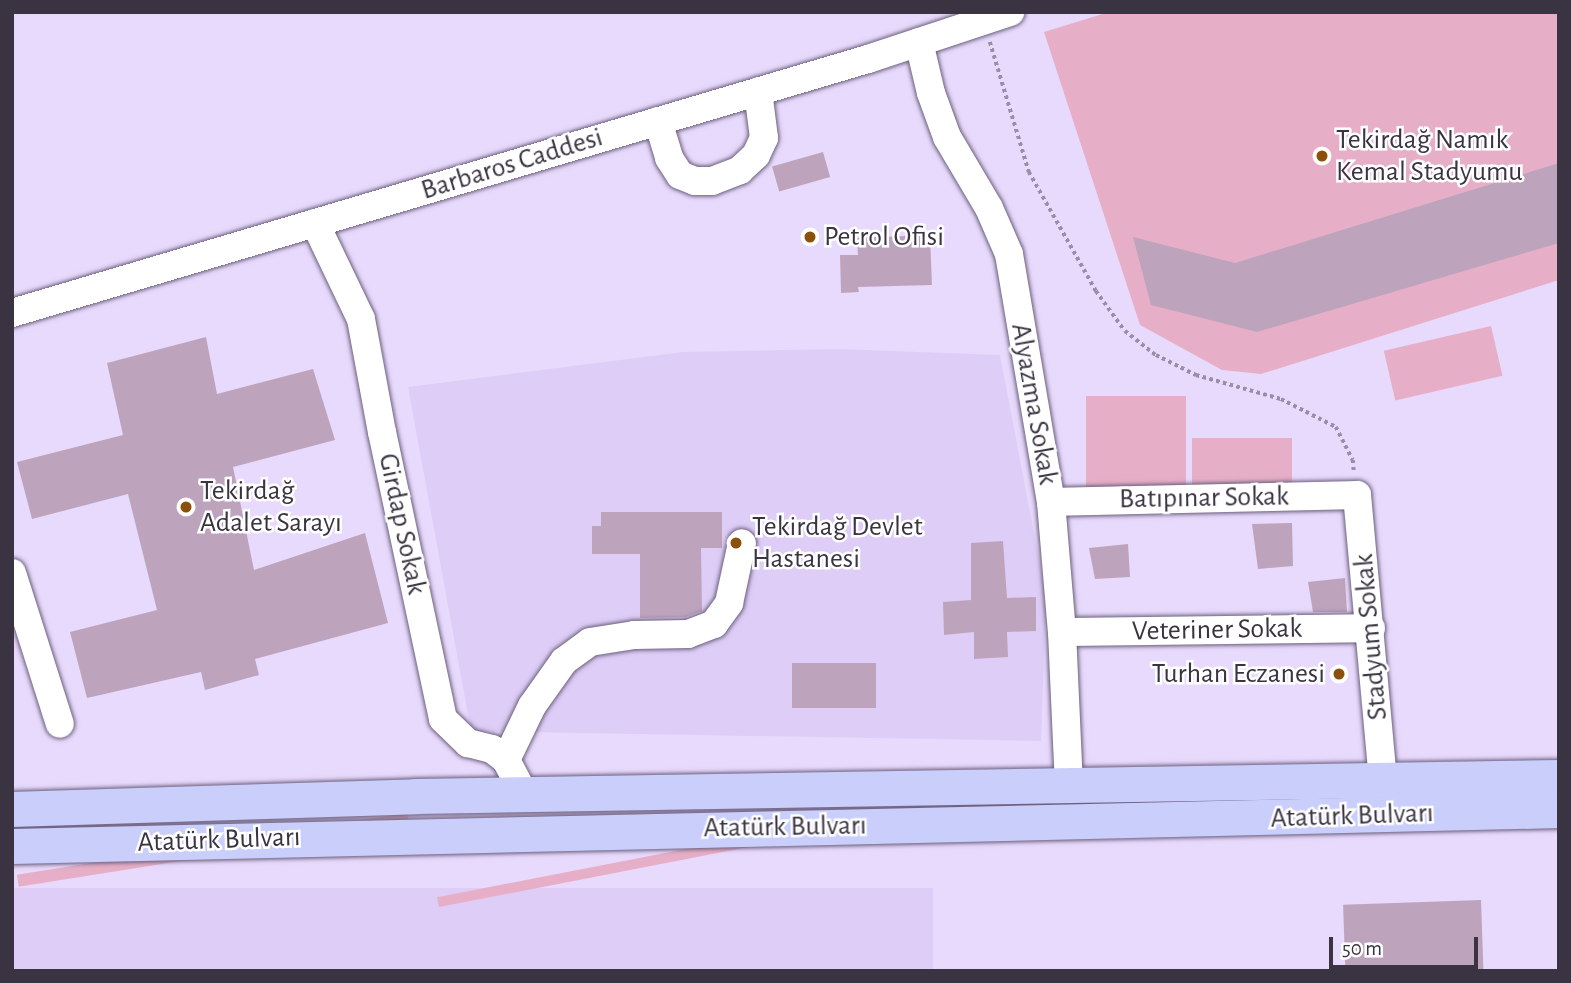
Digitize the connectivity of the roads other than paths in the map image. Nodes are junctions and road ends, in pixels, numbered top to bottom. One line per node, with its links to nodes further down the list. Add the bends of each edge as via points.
1 (1010, 12): 2 (street, Barbaros Caddesi)
2 (977, 18): 3 (street, Barbaros Caddesi)
3 (919, 42): 4 (street, Barbaros Caddesi); 9 (street, Alyazma Sokak, via 947,137 989,208 1009,254)
4 (758, 91): 5 (street, Barbaros Caddesi); 5 (street, via 764,138 756,155 740,170 712,181 680,175)
5 (657, 121): 6 (street, Barbaros Caddesi)
6 (315, 223): 7 (street, Barbaros Caddesi); 15 (street, Girdap Sokak, via 361,319 443,719 468,743 492,749)
7 (12, 313)
8 (1357, 495): 9 (street, Batıpınar Sokak); 12 (street, Stadyum Sokak)
9 (1051, 502): 13 (street, Alyazma Sokak)
10 (742, 543): 15 (street, via 729,603 714,624 688,635 634,635 590,642 564,660 532,706)
11 (12, 573): 14 (street)
12 (1371, 628): 13 (street, Veteriner Sokak); 17 (street, Stadyum Sokak)
13 (1062, 632): 18 (street, Alyazma Sokak)
14 (60, 724)
15 (506, 760): 19 (street)
16 (1559, 777): 17 (main road, Atatürk Bulvarı)
17 (1383, 779): 18 (main road, Atatürk Bulvarı)
18 (1069, 785): 19 (main road, Atatürk Bulvarı)
19 (526, 796): 20 (main road, Atatürk Bulvarı)
20 (12, 809)
21 (1559, 810): 22 (main road, Atatürk Bulvarı)
22 (12, 846)

